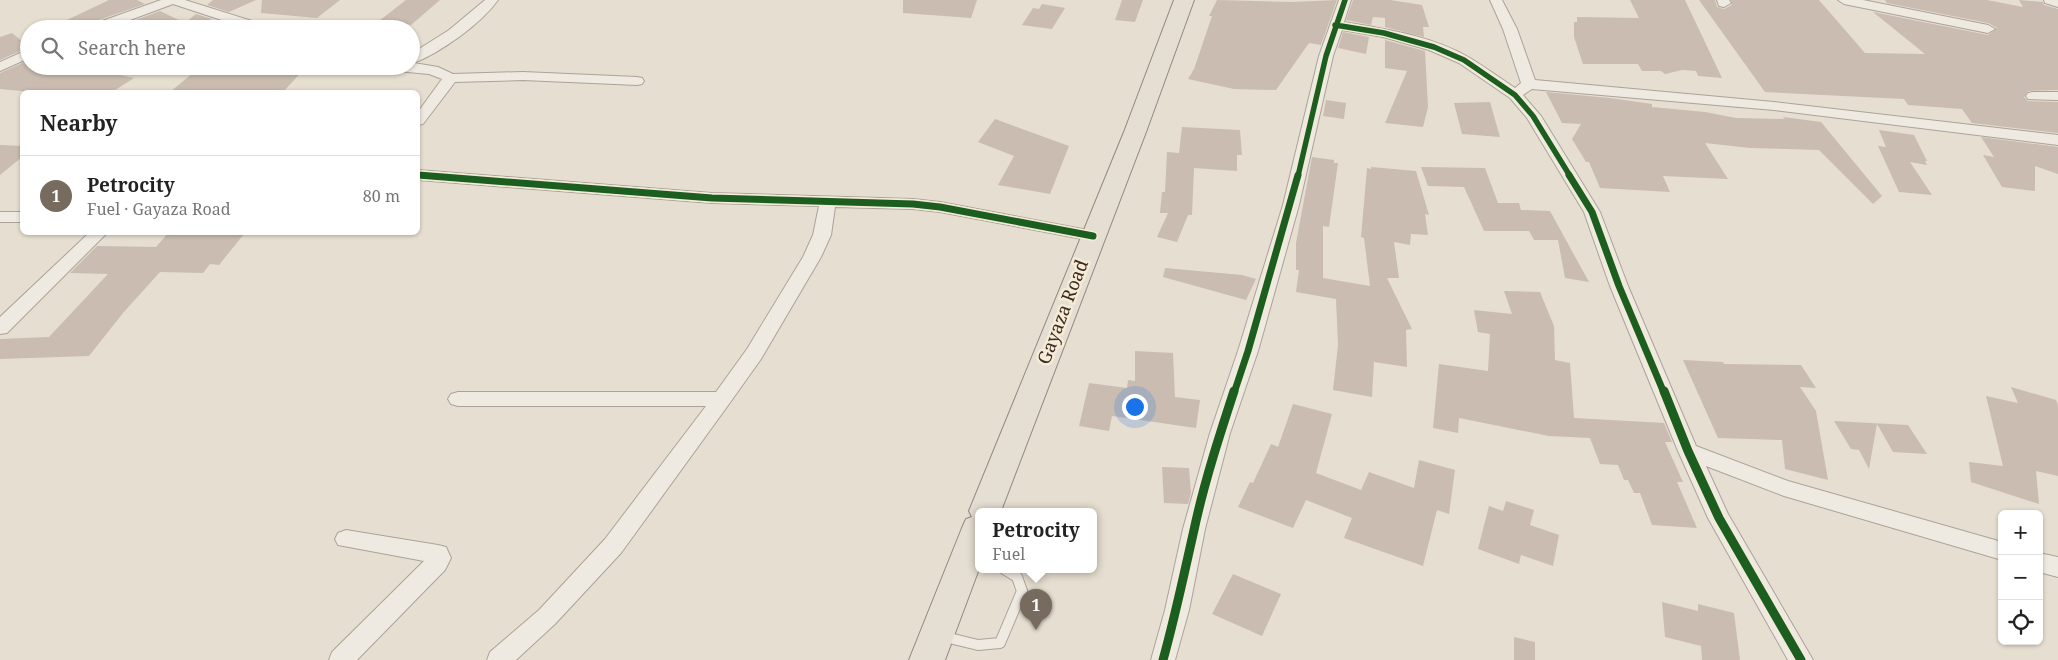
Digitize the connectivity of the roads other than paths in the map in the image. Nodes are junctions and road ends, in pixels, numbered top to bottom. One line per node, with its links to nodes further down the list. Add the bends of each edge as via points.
1 (173, 0): 9 (street); 10 (street)
2 (492, 0): 13 (street, via 455,34)
3 (1184, 0): 30 (main road, Gayaza Road)
4 (1345, 0): 11 (street)
5 (1496, 0): 19 (street)
6 (1844, 0): 12 (street)
7 (2050, 0): 8 (street)
8 (2058, 3)
9 (118, 20)
10 (236, 20)
11 (1335, 25): 20 (street, via 1384,33 1434,47 1464,60); 45 (street, via 1291,205 1220,433)
12 (1988, 29)
13 (420, 55)
14 (20, 57): 15 (street)
15 (0, 67)
16 (420, 68): 17 (street)
17 (451, 78): 18 (street, via 508,76); 23 (street)
18 (637, 81)
19 (1529, 84): 20 (street); 24 (street, via 1774,106)
20 (1515, 95): 34 (street, via 1533,116 1592,212)
21 (2033, 96): 22 (street)
22 (2058, 96)
23 (420, 118)
24 (2058, 140)
25 (420, 175): 26 (street, via 712,198)
26 (828, 202): 30 (street, via 940,207); 33 (street, via 822,235 812,257 754,354)
27 (0, 217): 28 (street)
28 (20, 217)
29 (97, 235): 31 (street)
30 (1093, 236): 35 (main road, Gayaza Road)
31 (0, 328)
32 (458, 399): 33 (street)
33 (722, 399): 44 (street, via 613,546 547,617)
34 (1688, 452): 38 (street, via 1784,488); 46 (street, via 1719,518)
35 (986, 508)
36 (346, 539): 43 (street, via 438,554 440,558)
37 (975, 545): 42 (main road)
38 (1998, 550)
39 (2043, 563): 40 (street)
40 (2058, 568)
41 (1011, 573): 42 (lane, via 1017,576 1022,591 1000,643)
42 (932, 648)
43 (341, 660)
44 (499, 660)
45 (1163, 660)
46 (1801, 660)

